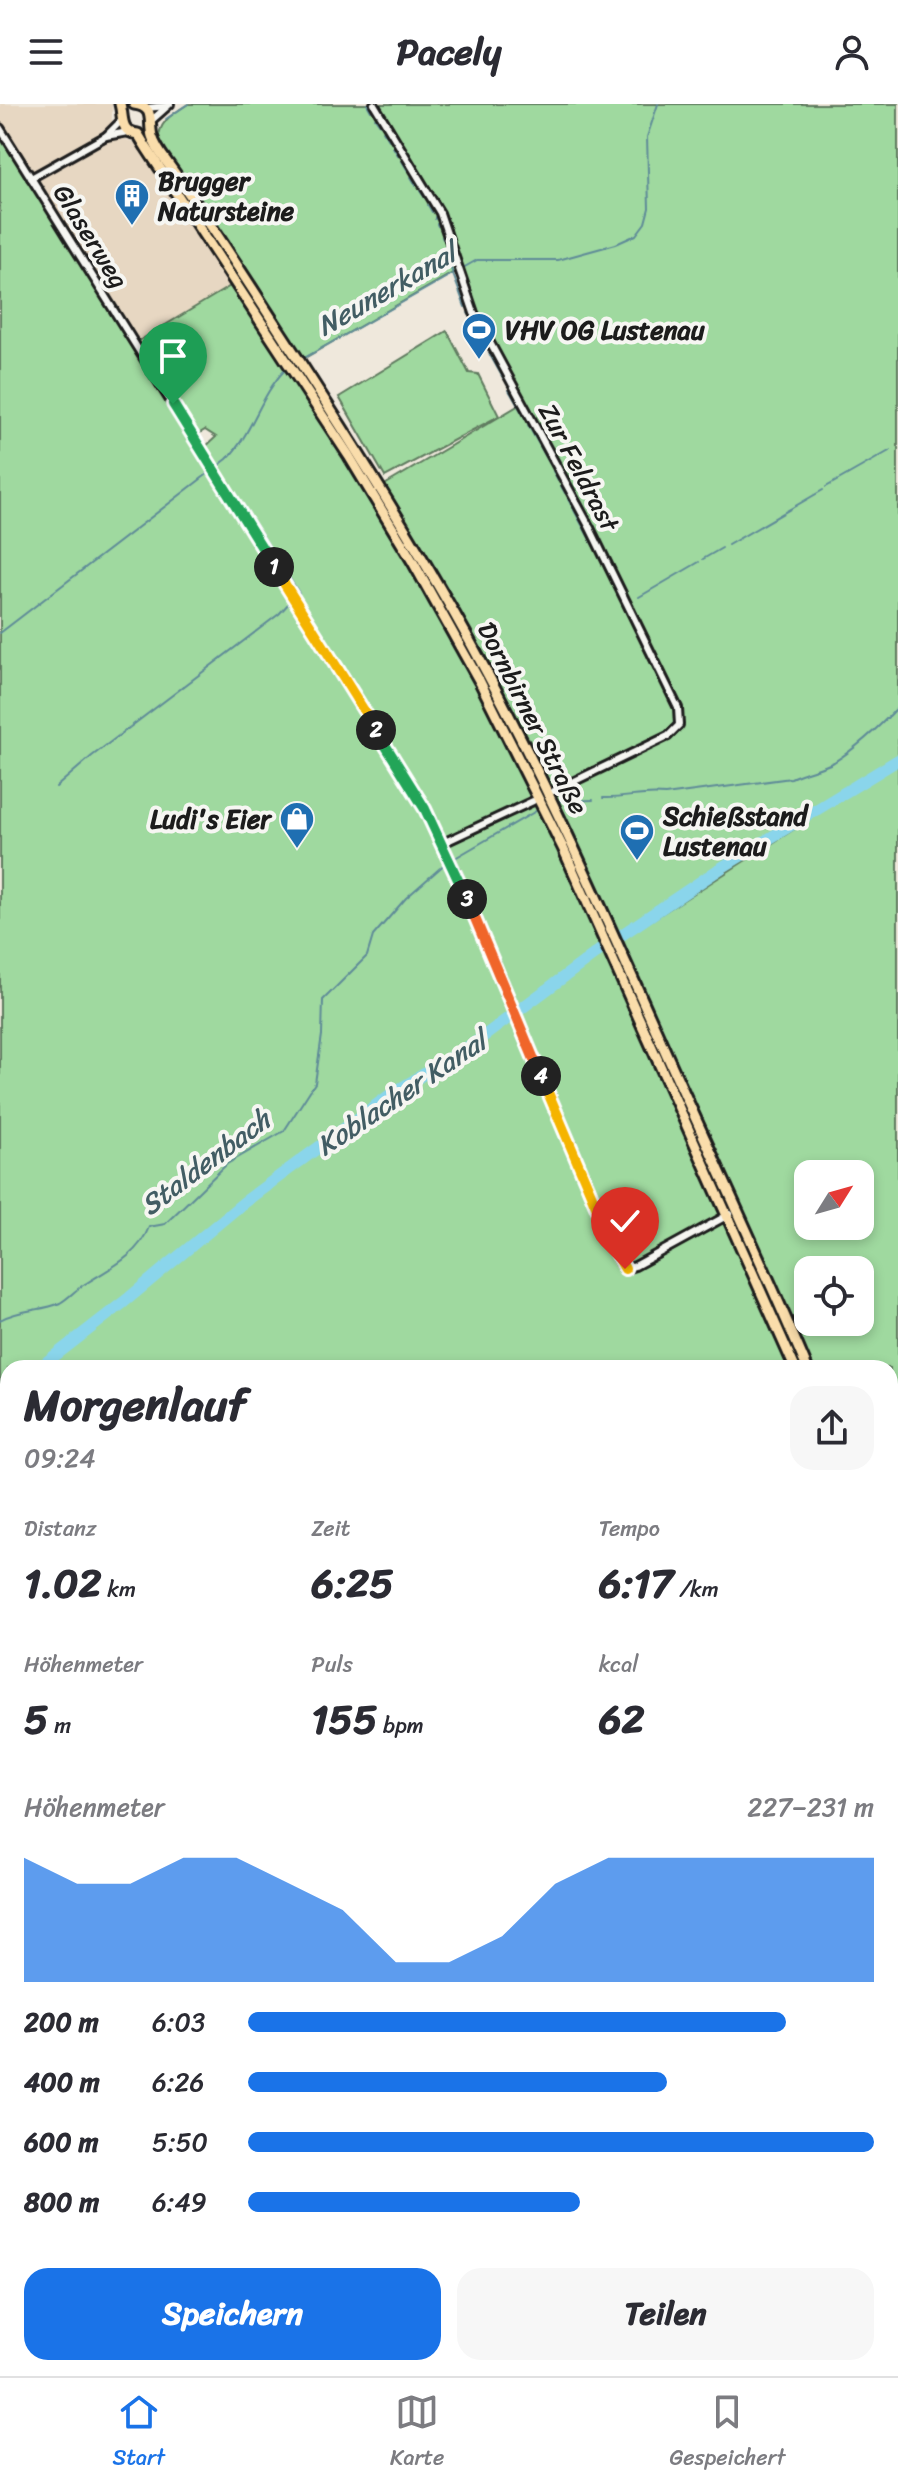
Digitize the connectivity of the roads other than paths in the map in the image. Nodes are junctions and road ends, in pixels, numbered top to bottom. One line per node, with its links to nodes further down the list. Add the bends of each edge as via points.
1 (134, 104): 4 (main road); 5 (main road)
2 (374, 104): 11 (street, Zur Feldrast, via 440,213 474,313 678,708 680,719 668,736)
3 (169, 105): 4 (street); 6 (street)
4 (146, 108): 6 (main road, Dornbirner Straße)
5 (121, 112): 8 (main road, Dornbirner Straße); 9 (street)
6 (151, 124): 8 (main road); 14 (main road, Dornbirner Straße, via 158,150 352,441 453,611 544,784)
7 (0, 128): 10 (street, Glaserweg)
8 (133, 133): 9 (street); 14 (main road, Dornbirner Straße, via 318,407 413,562)
9 (106, 136): 10 (street)
10 (31, 178): 13 (street, Glaserweg)
11 (554, 791)
12 (533, 801): 13 (street)
13 (443, 843): 17 (street, Glaserweg, via 625,1269)
14 (605, 927): 15 (main road, Dornbirner Straße)
15 (622, 966): 16 (main road, Dornbirner Straße); 17 (main road, Dornbirner Straße)
16 (739, 1210): 17 (street); 19 (main road, Dornbirner Straße)
17 (727, 1215): 18 (main road, Dornbirner Straße)
18 (791, 1360)
19 (804, 1360)

